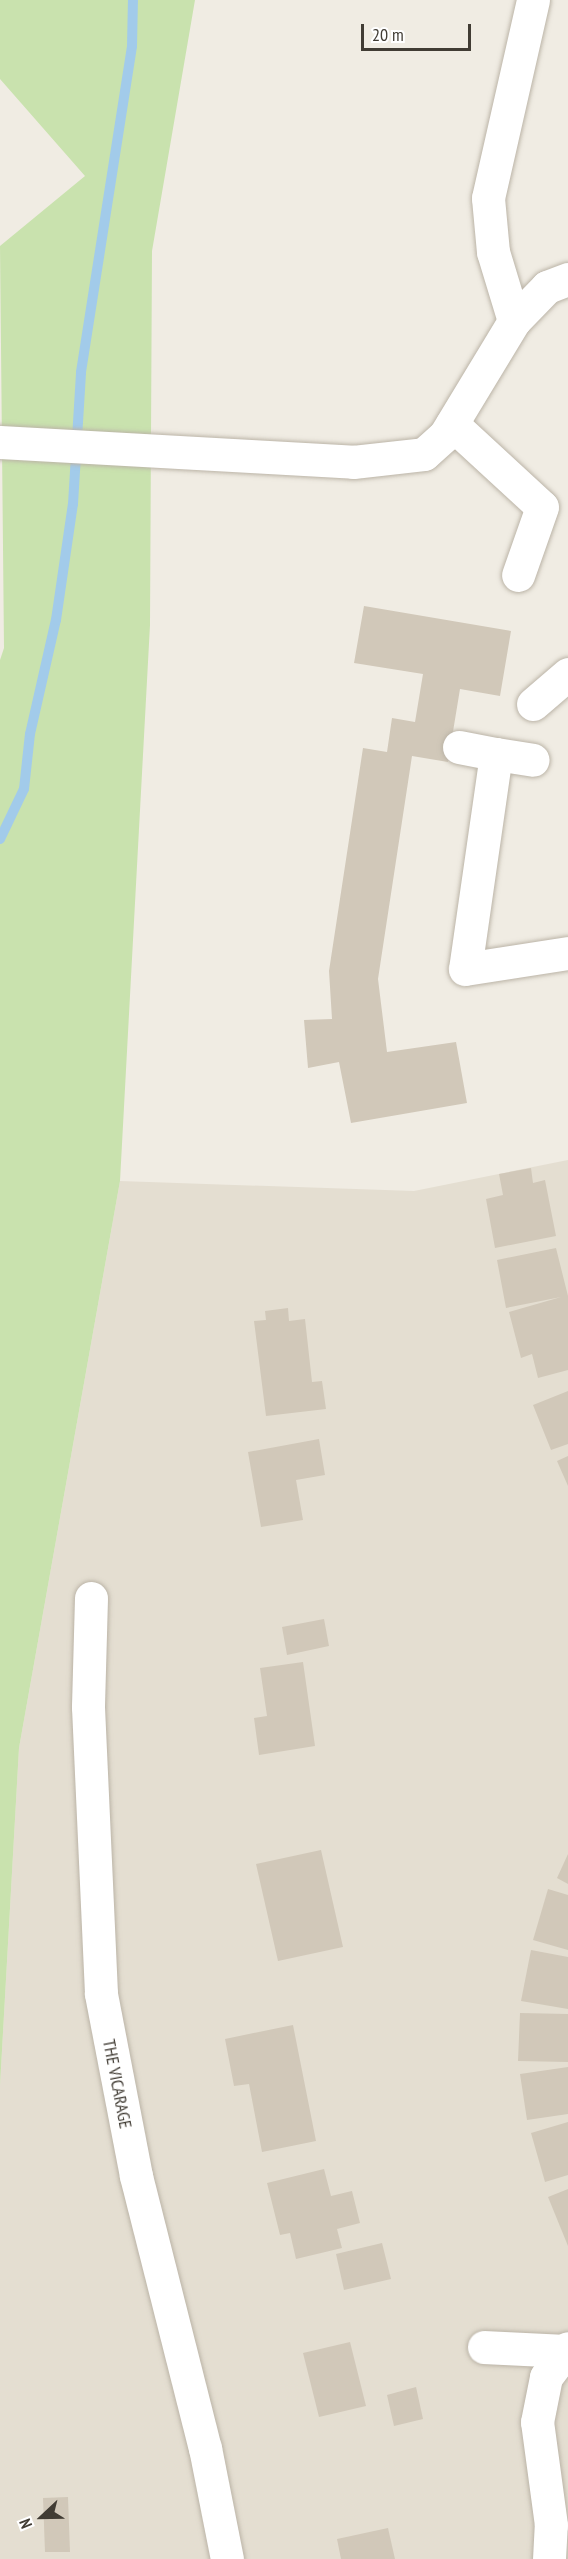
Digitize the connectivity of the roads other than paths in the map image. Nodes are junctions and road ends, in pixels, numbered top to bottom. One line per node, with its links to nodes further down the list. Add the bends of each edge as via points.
1 (533, 0): 3 (street, via 488,198 493,252)
2 (568, 279): 3 (street, via 547,287)
3 (514, 321): 4 (street)
4 (452, 424): 5 (street, via 424,454 353,462); 6 (street, via 542,507)
5 (0, 442)
6 (518, 575)
7 (568, 674): 8 (street)
8 (533, 704)
9 (459, 747): 10 (street)
10 (496, 754): 11 (street); 12 (street, via 465,969)
11 (532, 760)
12 (568, 953)
13 (91, 1598): 16 (street, THE VICARAGE, via 88,1707 101,1994 136,2176 205,2448)
14 (484, 2347): 15 (street)
15 (567, 2349): 17 (street, via 546,2378 537,2422 552,2525)
16 (227, 2559)
17 (549, 2559)

